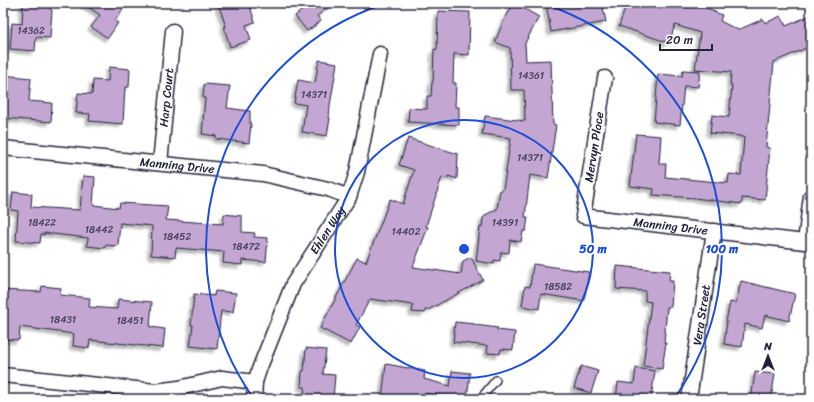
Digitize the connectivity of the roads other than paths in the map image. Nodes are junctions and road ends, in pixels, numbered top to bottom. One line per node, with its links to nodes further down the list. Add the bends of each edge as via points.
1 (173, 31): 5 (street, Harp Court)
2 (380, 54): 7 (street, Ehlen Way, via 357,172)
3 (605, 78): 8 (street, Mervyn Place)
4 (3, 148): 5 (street, Manning Drive)
5 (160, 163): 7 (street, Manning Drive, via 263,174 328,189)
6 (811, 196): 9 (street, Manning Drive, via 805,242)
7 (349, 197): 12 (street, Ehlen Way, via 293,284)
8 (583, 216): 9 (street, Manning Drive)
9 (714, 231): 15 (street, Vera Street)
10 (3, 375): 12 (street, via 155,391 222,378)
11 (496, 380): 14 (lane)
12 (255, 382): 13 (street, Ehlen Way)
13 (254, 399)
14 (480, 399)
15 (689, 399)

